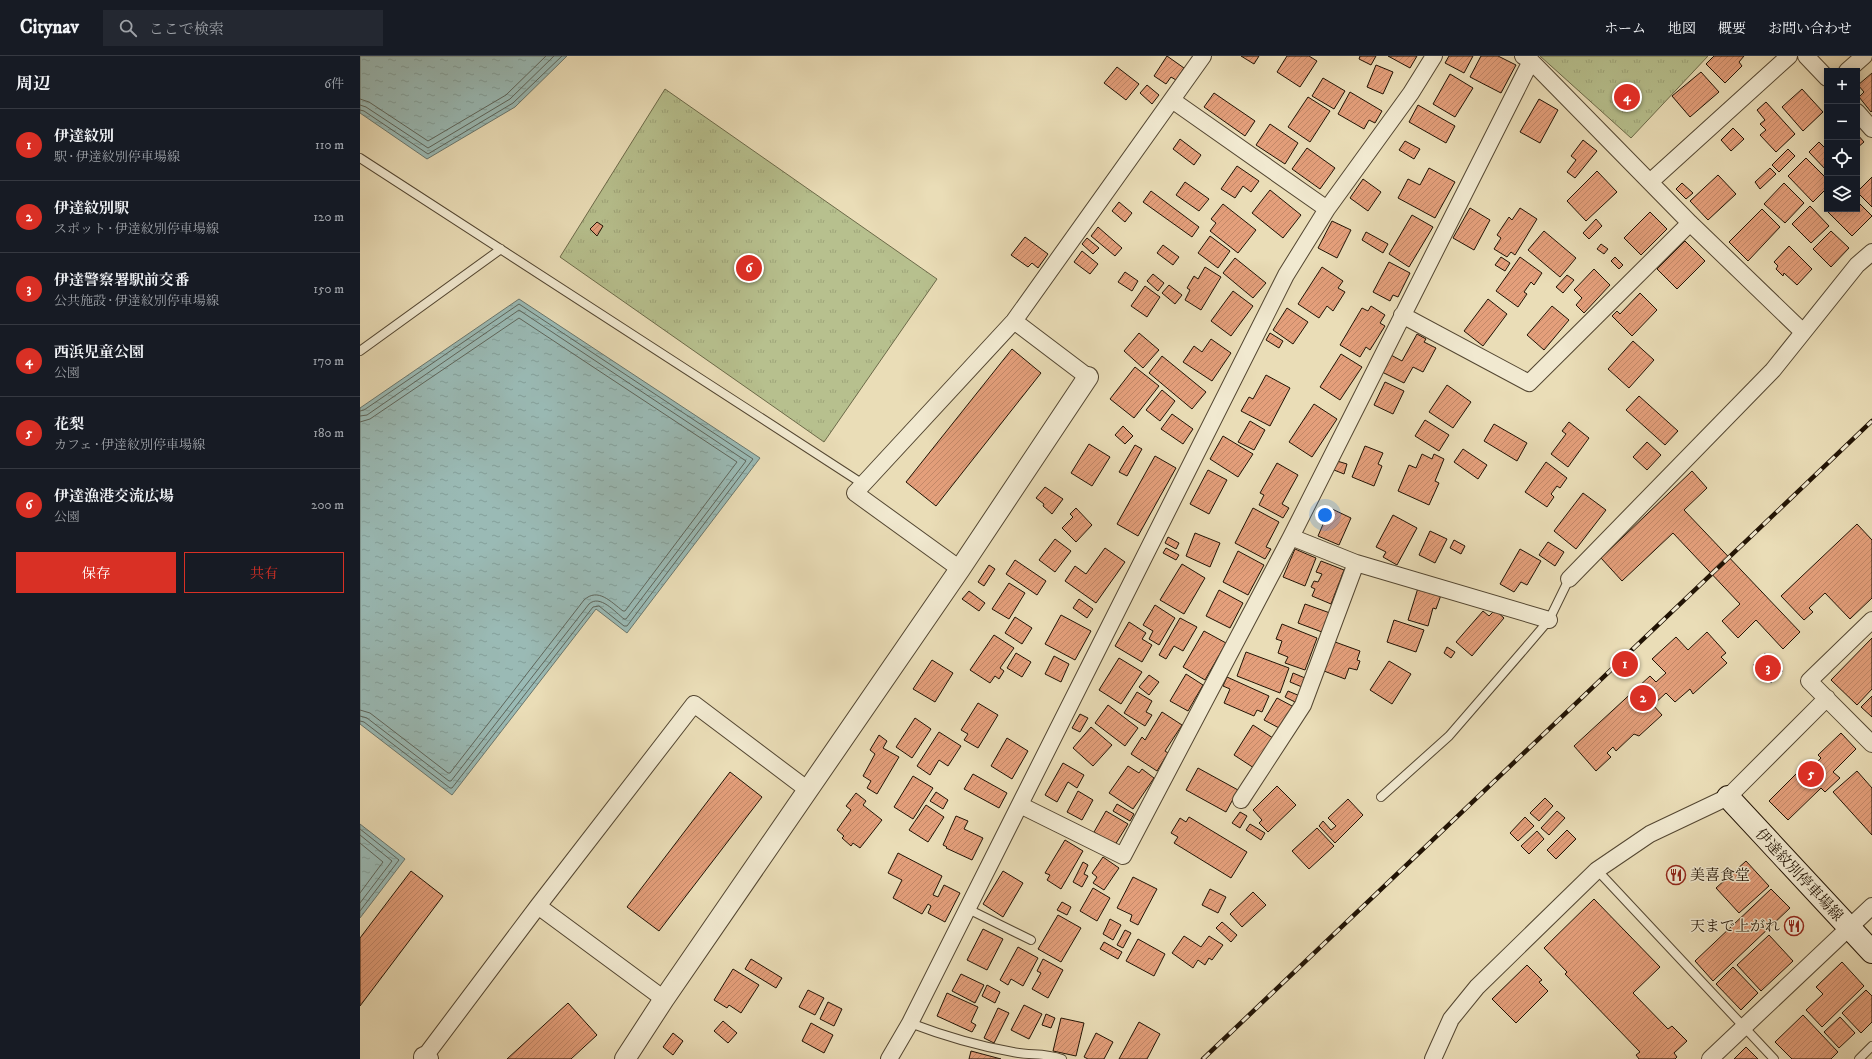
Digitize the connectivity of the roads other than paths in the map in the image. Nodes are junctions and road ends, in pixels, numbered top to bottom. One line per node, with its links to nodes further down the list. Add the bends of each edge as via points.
1 (1203, 56): 9 (street)
2 (1434, 56): 14 (street, via 1411,93)
3 (1789, 56): 13 (street)
4 (1806, 56): 8 (street)
5 (1864, 56): 7 (street)
6 (1527, 58): 13 (street); 18 (street)
7 (1850, 68)
8 (1824, 75)
9 (1172, 100): 14 (street); 19 (street)
10 (1860, 115): 11 (street)
11 (1872, 129)
12 (360, 158): 16 (lane)
13 (1650, 182): 15 (street)
14 (1327, 209): 36 (street, via 1286,276)
15 (1690, 223): 18 (street, via 1529,382); 20 (street)
16 (501, 249): 21 (lane); 23 (lane)
17 (1872, 252): 20 (street, via 1857,266)
18 (1402, 315): 24 (street)
19 (1014, 321): 22 (street); 23 (street)
20 (1803, 332): 27 (street, via 1773,370)
21 (360, 351)
22 (1088, 377): 26 (street)
23 (863, 484): 26 (street, via 854,493)
24 (1291, 537): 25 (street); 36 (street, via 1123,856)
25 (1356, 563): 28 (street); 35 (street, via 1302,705)
26 (960, 569): 32 (street)
27 (1569, 579): 28 (lane)
28 (1549, 620): 33 (lane, via 1448,736)
29 (1872, 620): 30 (street, via 1809,681)
30 (1827, 698): 31 (street); 34 (street)
31 (1872, 744)
32 (808, 790): 38 (street, via 694,704); 44 (street)
33 (1380, 797)
34 (1728, 797): 37 (street, via 1650,834); 41 (main road, 伊達紋別停車場線)
35 (1241, 800)
36 (1020, 805): 40 (street)
37 (1598, 870): 46 (lane); 52 (street, via 1477,987 1451,1019)
38 (538, 906): 44 (street); 48 (street)
39 (1872, 906): 41 (street)
40 (968, 909): 42 (lane); 45 (street)
41 (1849, 929): 43 (main road, 伊達紋別停車場線); 46 (street)
42 (1032, 940)
43 (1872, 952)
44 (664, 1000): 49 (street)
45 (910, 1023): 50 (street); 51 (lane, via 944,1036 1015,1053 1048,1054)
46 (1744, 1028): 53 (street); 54 (lane)
47 (1872, 1046): 55 (lane)
48 (425, 1058)
49 (625, 1059)
50 (889, 1059)
51 (1062, 1059)
52 (1433, 1059)
53 (1710, 1059)
54 (1774, 1059)
55 (1859, 1059)

